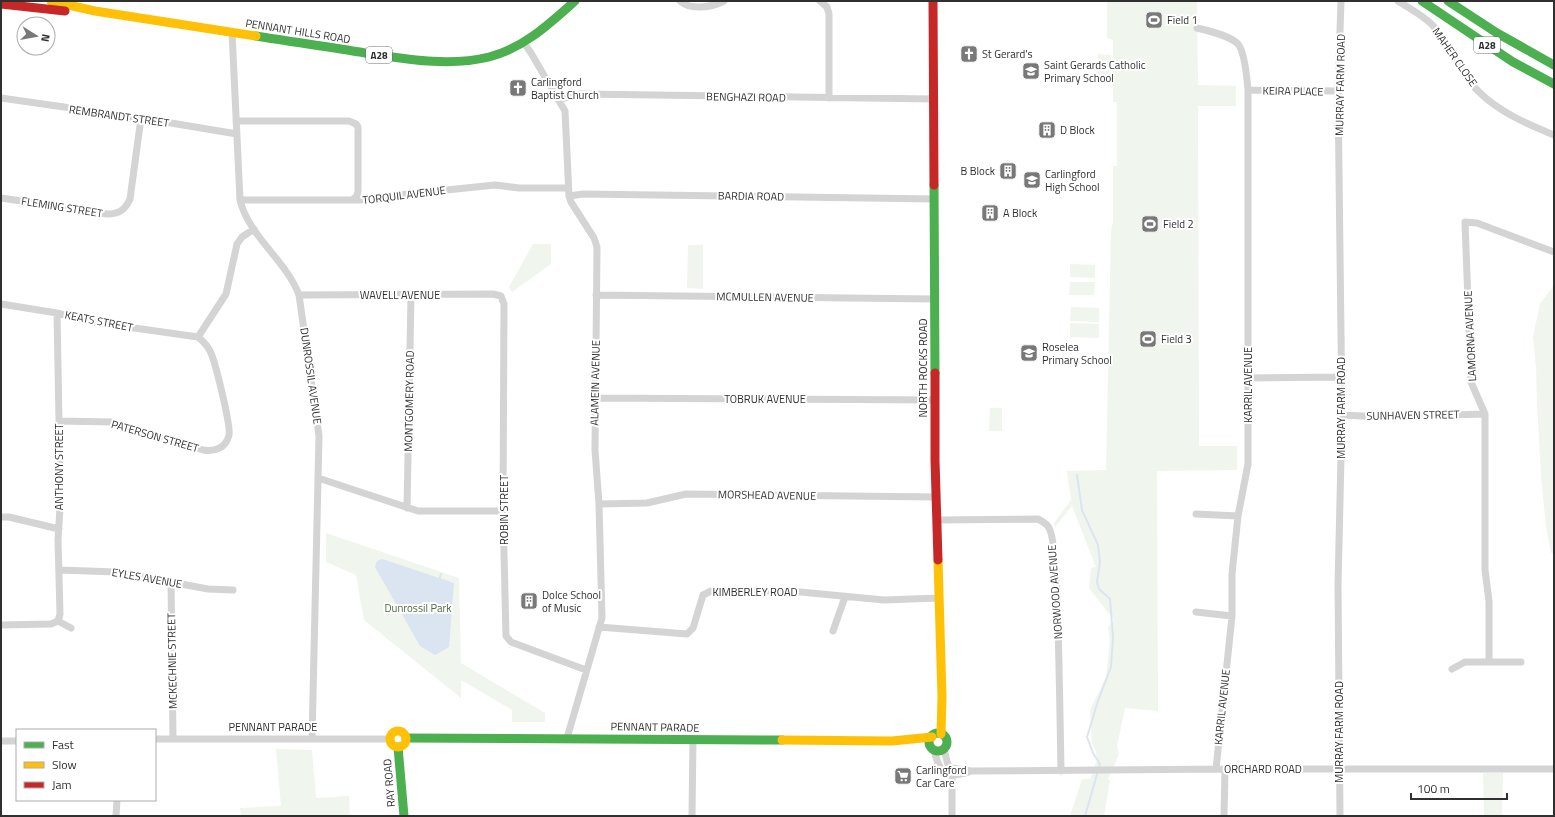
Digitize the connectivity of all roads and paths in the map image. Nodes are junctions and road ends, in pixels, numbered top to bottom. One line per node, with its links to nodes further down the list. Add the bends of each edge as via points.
1 (51, 1): 12 (main road, PENNANT HILLS ROAD / A28)
2 (575, 1): 15 (main road, PENNANT HILLS ROAD / A28, via 547,27)
3 (680, 1): 4 (street, via 704,7)
4 (724, 1)
5 (820, 1): 21 (street, via 827,7 829,14)
6 (933, 1): 22 (main road, NORTH ROCKS ROAD)
7 (1342, 1): 19 (street, MURRAY FARM ROAD)
8 (1398, 1): 27 (street, MAHER CLOSE, via 1435,27 1461,70 1478,91 1515,118)
9 (1422, 1): 17 (main road, A28, via 1513,62)
10 (1448, 1): 16 (main road, A28, via 1497,33)
11 (1, 4): 12 (main road, PENNANT HILLS ROAD / A28, via 54,10)
12 (95, 11): 14 (main road, PENNANT HILLS ROAD / A28)
13 (1197, 28): 18 (street, KARRIL AVENUE, via 1222,35 1238,45 1244,62)
14 (232, 32): 15 (main road, PENNANT HILLS ROAD / A28, via 393,57 449,62 490,57); 25 (street, DUNROSSIL AVENUE)
15 (524, 43): 23 (street, ALAMEIN AVENUE)
16 (1554, 65)
17 (1554, 84)
18 (1248, 90): 19 (street, KEIRA PLACE); 45 (street, KARRIL AVENUE)
19 (1338, 91): 44 (street, MURRAY FARM ROAD)
20 (1, 98): 24 (street, REMBRANDT STREET)
21 (829, 98): 22 (street, BENGHAZI ROAD); 23 (street, BENGHAZI ROAD, via 581,94)
22 (933, 99): 31 (main road, NORTH ROCKS ROAD)
23 (559, 100): 28 (street, ALAMEIN AVENUE, via 566,118)
24 (141, 118): 26 (street, REMBRANDT STREET); 30 (street, FLEMING STREET, via 130,199 120,212 107,214)
25 (236, 121): 26 (street, DUNROSSIL AVENUE); 33 (street, via 349,121 356,124 358,191)
26 (236, 134): 32 (street, DUNROSSIL AVENUE)
27 (1554, 135)
28 (567, 188): 29 (street, ALAMEIN AVENUE); 33 (street, TORQUIL AVENUE, via 495,185)
29 (569, 196): 31 (street, BARDIA ROAD, via 583,194); 38 (street, ALAMEIN AVENUE, via 597,244)
30 (1, 198)
31 (934, 199): 40 (main road, NORTH ROCKS ROAD)
32 (240, 200): 33 (street, TORQUIL AVENUE); 34 (street, DUNROSSIL AVENUE, via 245,215)
33 (352, 200)
34 (254, 229): 36 (street, DUNROSSIL AVENUE); 43 (street, via 238,242 226,294)
35 (1554, 252): 48 (street, LAMORNA AVENUE, via 1477,223 1465,222 1471,382)
36 (299, 295): 37 (street, WAVELL AVENUE); 51 (street, DUNROSSIL AVENUE, via 319,436)
37 (411, 295): 39 (street, WAVELL AVENUE); 54 (street, MONTGOMERY ROAD)
38 (596, 295): 40 (street, MCMULLEN AVENUE); 46 (street, ALAMEIN AVENUE)
39 (501, 296): 55 (street, ROBIN STREET, via 504,304)
40 (934, 300): 47 (main road, NORTH ROCKS ROAD)
41 (1, 304): 42 (street, KEATS STREET)
42 (57, 313): 43 (street, KEATS STREET, via 92,322); 50 (street, ANTHONY STREET)
43 (198, 337): 50 (street, PATERSON STREET, via 211,352 228,423 229,434 225,444 220,448 203,450 112,422)
44 (1341, 377): 45 (street); 49 (street, MURRAY FARM ROAD)
45 (1248, 378): 57 (street, KARRIL AVENUE, via 1248,464)
46 (595, 398): 47 (street, TOBRUK AVENUE); 53 (street, ALAMEIN AVENUE)
47 (935, 400): 52 (main road, NORTH ROCKS ROAD)
48 (1484, 414): 49 (street, SUNHAVEN STREET, via 1383,417); 73 (street, LAMORNA AVENUE, via 1484,539 1489,601)
49 (1342, 415): 94 (street, MURRAY FARM ROAD, via 1338,585)
50 (59, 422): 60 (street, ANTHONY STREET)
51 (318, 478): 54 (street); 83 (street, DUNROSSIL AVENUE)
52 (937, 497): 53 (street, MORSHEAD AVENUE, via 686,494 647,503); 59 (main road, NORTH ROCKS ROAD)
53 (599, 504): 71 (street, ALAMEIN AVENUE, via 602,618)
54 (407, 508): 55 (street, via 418,511)
55 (503, 511): 76 (street, ROBIN STREET, via 506,636 511,642)
56 (1196, 514): 57 (street)
57 (1238, 516): 67 (street, KARRIL AVENUE, via 1232,574)
58 (1, 517): 60 (street)
59 (938, 520): 65 (main road, NORTH ROCKS ROAD); 96 (street, NORWOOD AVENUE, via 1038,519 1050,528 1058,615)
60 (59, 529): 61 (street, ANTHONY STREET)
61 (60, 570): 62 (street, EYLES AVENUE, via 116,572); 68 (street, ANTHONY STREET)
62 (171, 582): 63 (street, EYLES AVENUE, via 208,589); 82 (street, MCKECHNIE STREET)
63 (233, 590)
64 (845, 597): 65 (street, KIMBERLEY ROAD, via 884,600); 71 (street, KIMBERLEY ROAD, via 790,591 711,591 703,595 693,628 687,634); 72 (street)
65 (940, 598): 77 (main road, NORTH ROCKS ROAD)
66 (1196, 612): 67 (street)
67 (1232, 616): 92 (street, KARRIL AVENUE)
68 (58, 621): 69 (street, via 54,624); 70 (street)
69 (1, 625)
70 (71, 628)
71 (600, 628): 76 (street, ALAMEIN AVENUE)
72 (833, 631)
73 (1488, 662): 74 (street); 75 (street, via 1465,662)
74 (1521, 662)
75 (1452, 669)
76 (586, 670): 80 (street, ALAMEIN AVENUE)
77 (941, 734): 78 (main road); 91 (main road, via 947,742)
78 (932, 736): 86 (main road, PENNANT PARADE); 90 (main road, via 929,740)
79 (406, 738): 80 (main road, PENNANT PARADE); 84 (main road, via 399,732 392,734); 89 (main road, via 404,744)
80 (567, 738): 85 (main road, PENNANT PARADE)
81 (156, 739): 82 (street, PENNANT PARADE)
82 (173, 739): 83 (street, PENNANT PARADE)
83 (312, 739): 84 (street, PENNANT PARADE)
84 (390, 739): 89 (main road, via 393,745)
85 (693, 739): 86 (main road, PENNANT PARADE); 101 (street)
86 (903, 740): 90 (main road, PENNANT PARADE)
87 (1, 741): 88 (street)
88 (16, 741)
89 (398, 747): 100 (main road, RAY ROAD)
90 (932, 748): 91 (main road, via 939,751); 97 (street, via 942,771)
91 (944, 749): 97 (street)
92 (1216, 769): 93 (street, ORCHARD ROAD); 96 (street, ORCHARD ROAD)
93 (1224, 769): 94 (street, ORCHARD ROAD); 103 (street)
94 (1339, 769): 95 (street, ORCHARD ROAD); 104 (street, MURRAY FARM ROAD)
95 (1554, 769)
96 (1061, 770): 97 (street, ORCHARD ROAD)
97 (952, 771): 102 (street)
98 (117, 801): 99 (street)
99 (116, 816)
100 (404, 816)
101 (692, 816)
102 (952, 816)
103 (1224, 816)
104 (1340, 816)

